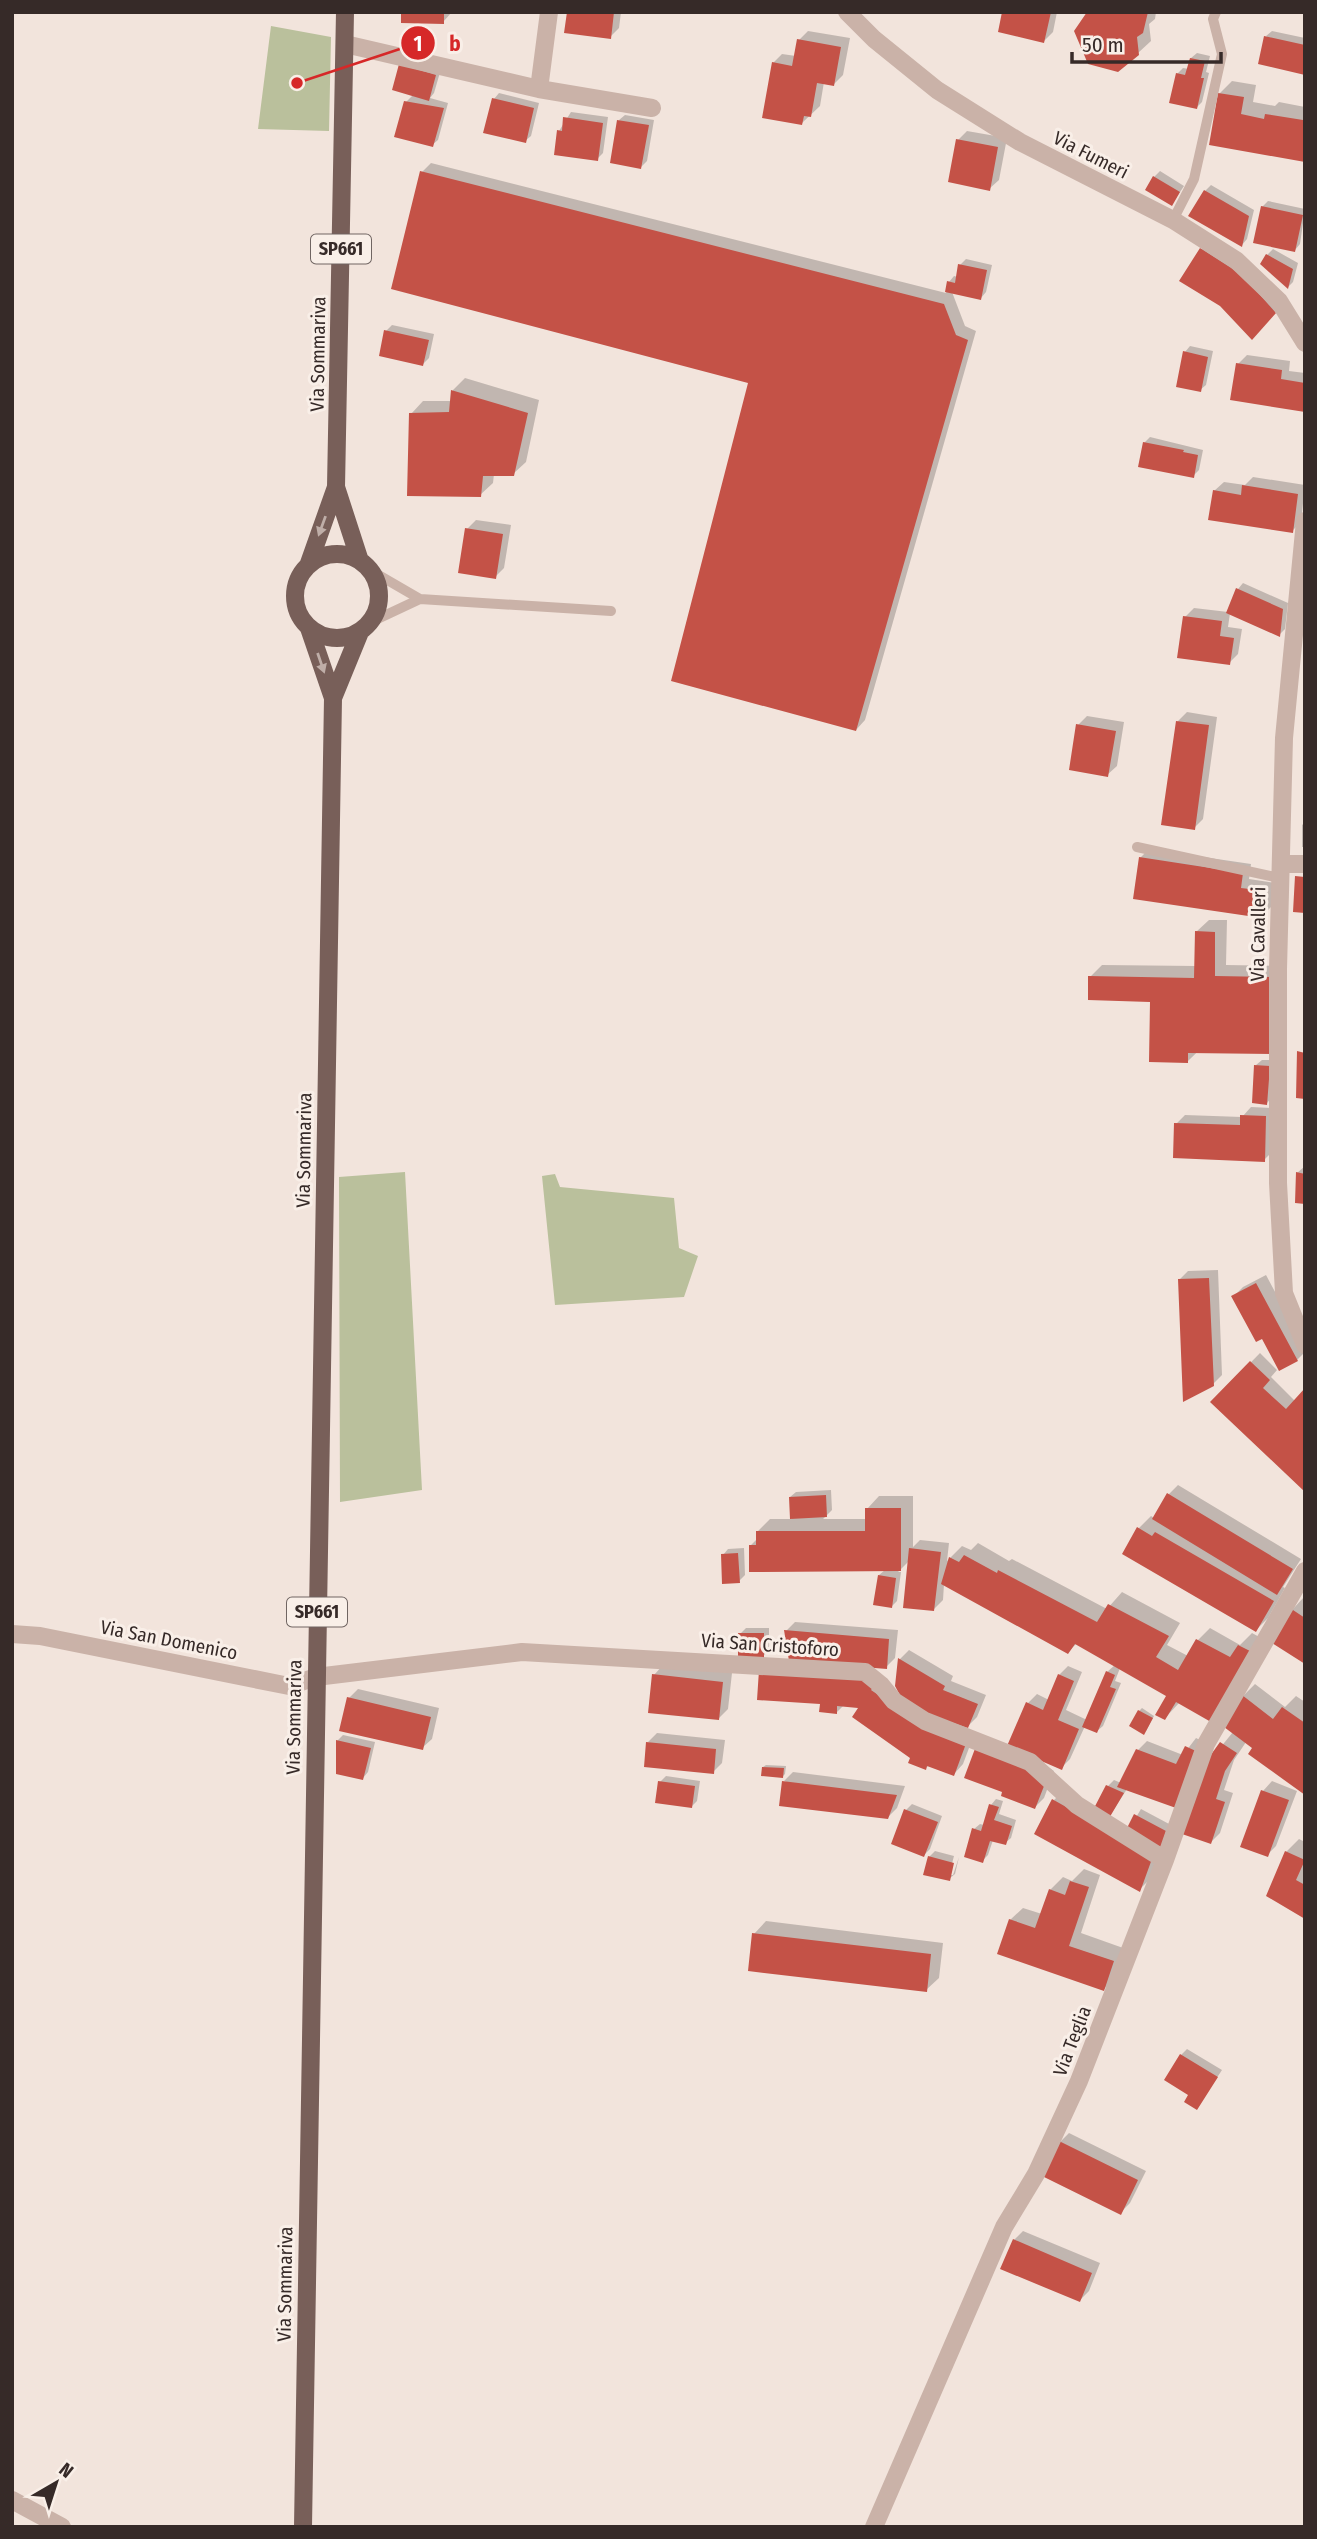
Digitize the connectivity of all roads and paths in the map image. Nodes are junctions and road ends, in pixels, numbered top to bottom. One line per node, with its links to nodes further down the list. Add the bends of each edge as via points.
1 (345, 12): 5 (main road, Via Sommariva / SP661)
2 (549, 12): 6 (street)
3 (847, 12): 8 (street, Via Fumeri, via 937,90 1020,142)
4 (1216, 12): 8 (lane, via 1213,19 1222,54 1194,179)
5 (345, 44): 6 (street); 10 (main road, Via Sommariva / SP661)
6 (539, 89): 7 (street)
7 (652, 108)
8 (1173, 220): 9 (street, Via Fumeri, via 1236,260 1279,301)
9 (1305, 343)
10 (337, 486): 12 (main road, Via Sommariva / SP661, one-way to 12); 13 (main road, Via Sommariva / SP661)
11 (1305, 521): 21 (street, Via Cavalleri, via 1284,738)
12 (308, 566): 13 (main road, via 333,554 347,555); 17 (main road, via 295,590 300,617)
13 (365, 566): 14 (lane); 16 (main road, via 377,582 379,596 377,610)
14 (420, 599): 15 (lane); 16 (lane)
15 (611, 611)
16 (366, 627): 17 (main road, via 334,639); 18 (main road, Via Sommariva / SP661)
17 (309, 628): 18 (main road, Via Sommariva / SP661, one-way to 18)
18 (333, 698): 25 (main road, Via Sommariva / SP661)
19 (1137, 847): 21 (lane)
20 (1305, 864): 21 (street)
21 (1281, 871): 22 (street, Via Cavalleri, via 1278,1183 1284,1293)
22 (1305, 1345)
23 (1305, 1571): 26 (street, Via Teglia, via 1206,1744)
24 (12, 1634): 25 (street, Via San Domenico, via 289,1686)
25 (316, 1677): 26 (street, Via San Cristoforo, via 523,1652 865,1672 894,1701 925,1721 1030,1762 1077,1805); 29 (main road, Via Sommariva / SP661)
26 (1165, 1860): 30 (street, Via Teglia, via 1062,2121 1004,2227)
27 (12, 2500): 28 (street)
28 (62, 2527)
29 (303, 2527)
30 (874, 2527)

